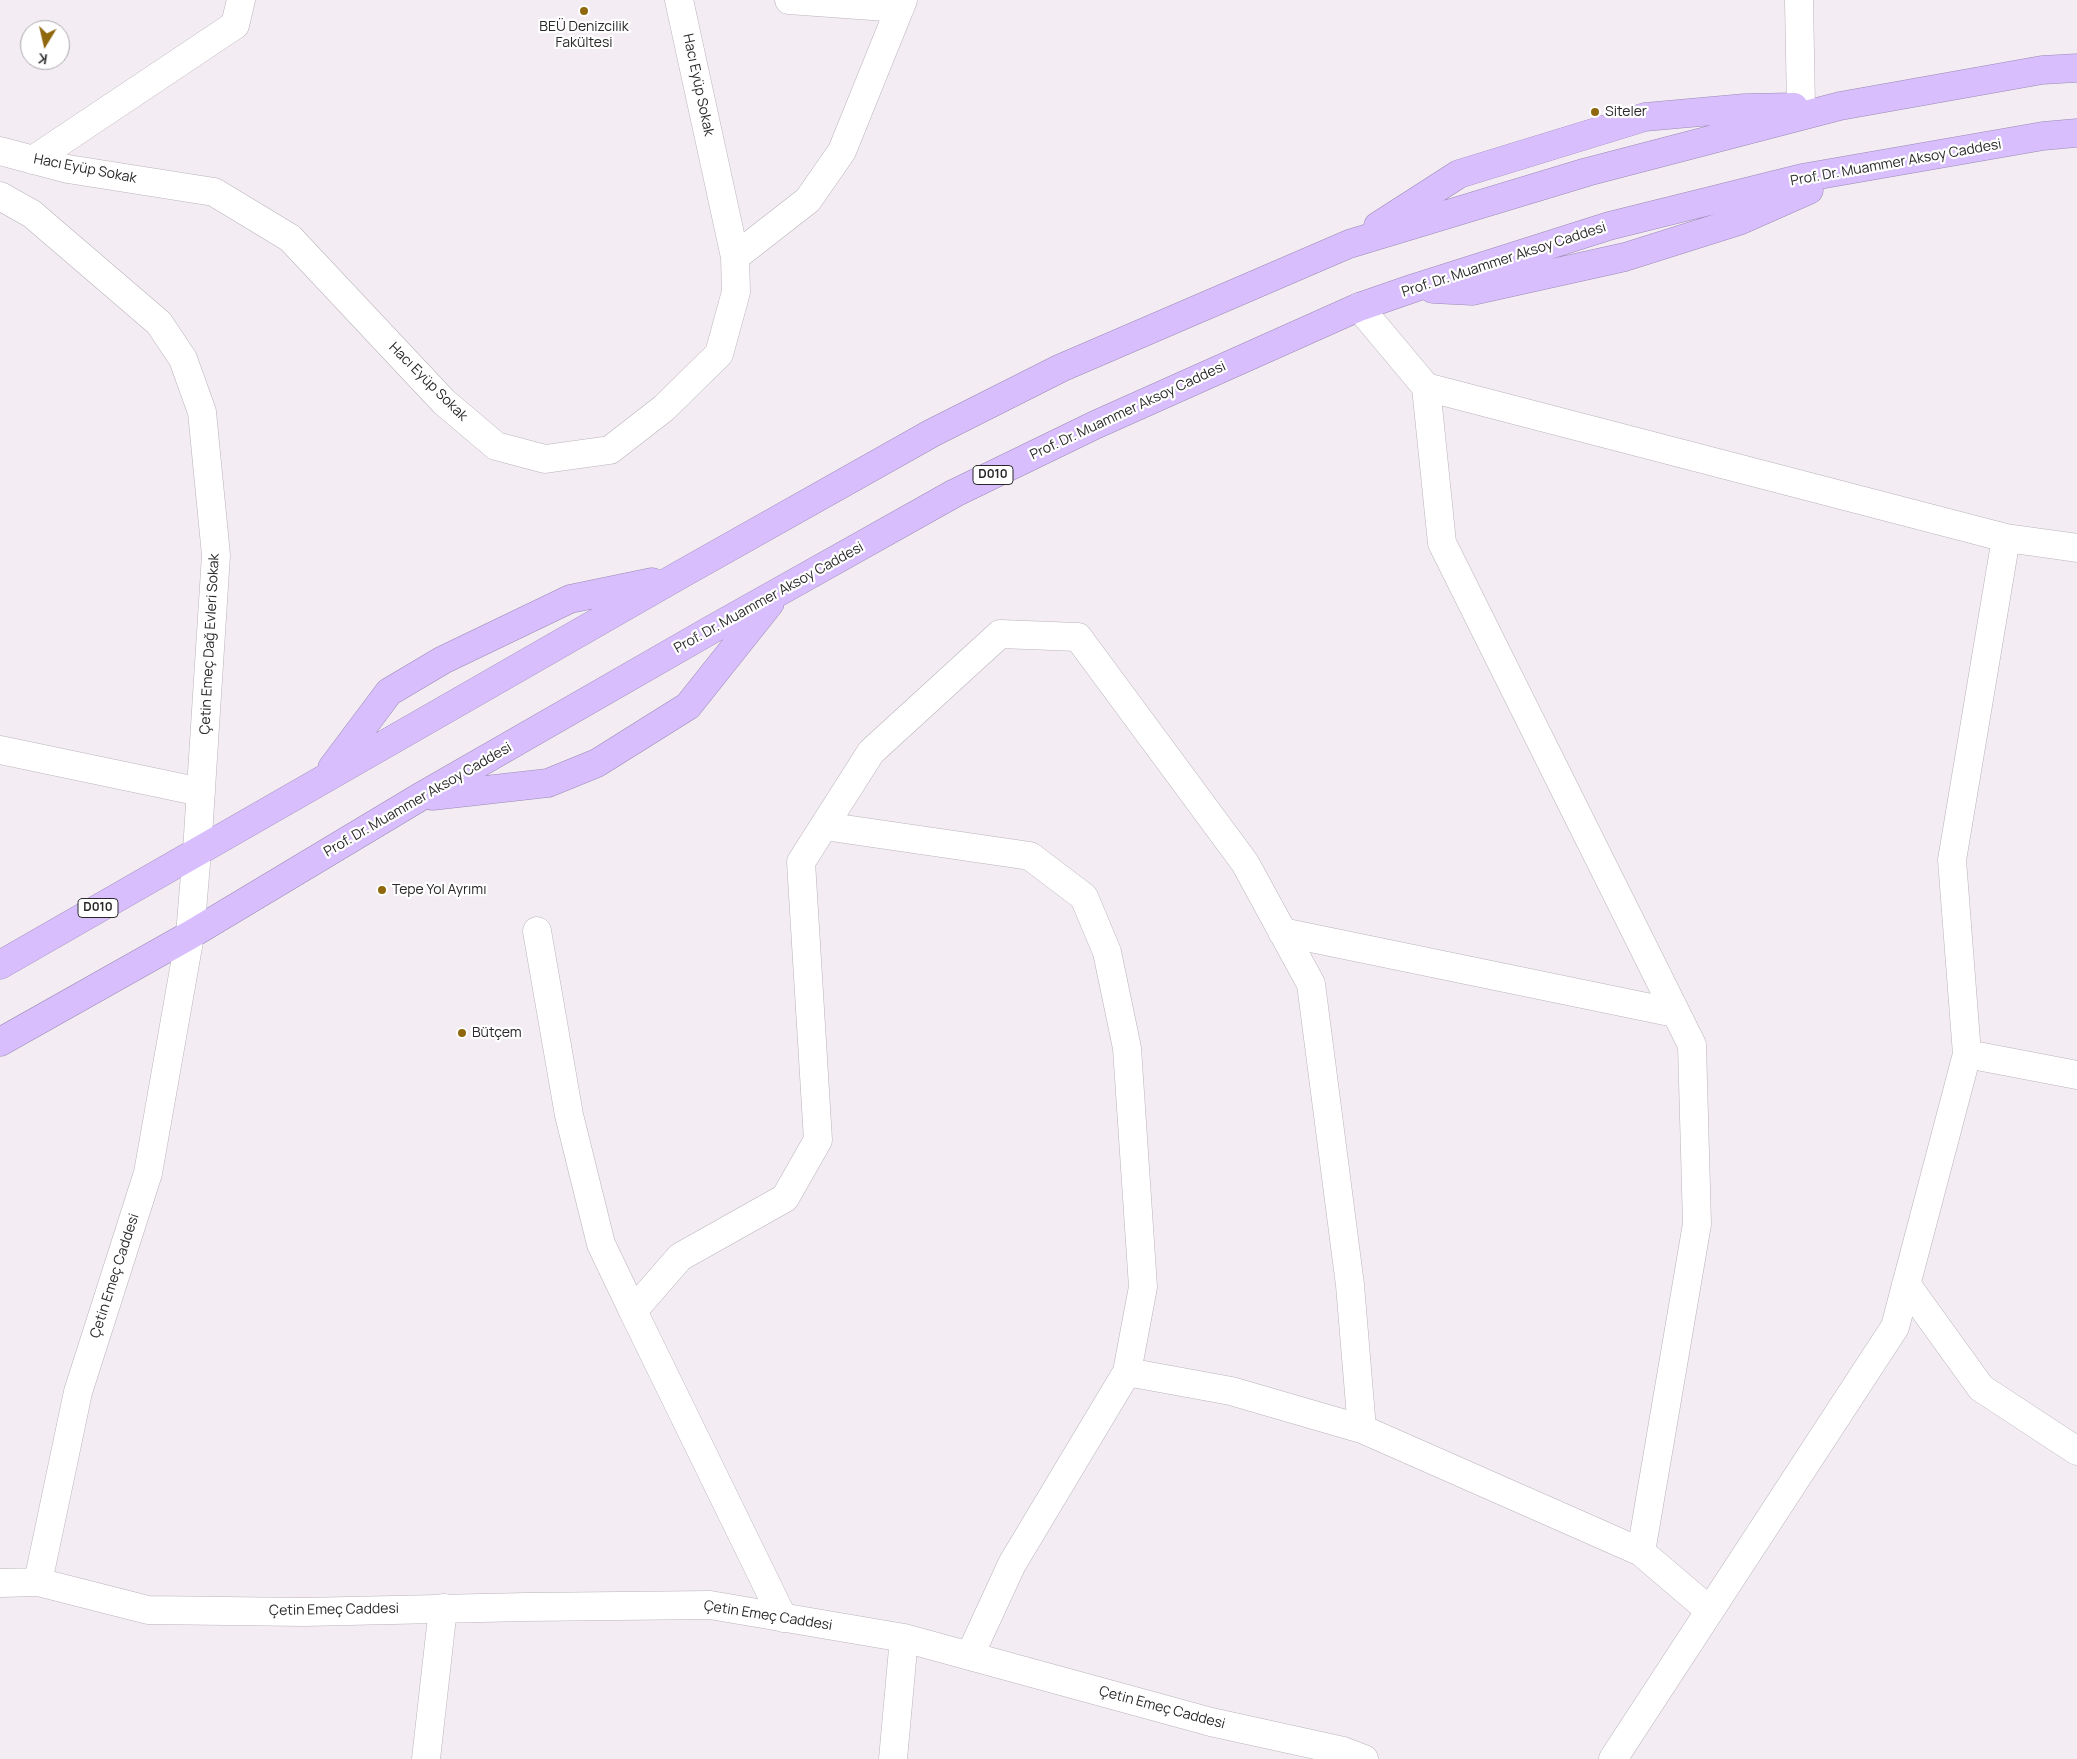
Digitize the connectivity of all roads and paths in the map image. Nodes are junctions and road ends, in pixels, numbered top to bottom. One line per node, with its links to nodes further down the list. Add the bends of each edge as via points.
1 (241, 0): 11 (street, via 235,25)
2 (679, 0): 14 (street, Hacı Eyüp Sokak)
3 (789, 0): 5 (street)
4 (1799, 0): 8 (street)
5 (901, 4): 14 (street, via 842,151 808,200)
6 (2077, 68): 7 (highway, D010, via 2042,70)
7 (1840, 106): 8 (highway); 13 (highway, D010, via 1587,172)
8 (1801, 107): 13 (highway, via 1745,108 1646,117 1459,174)
9 (2077, 133): 15 (highway, Prof. Dr. Muammer Aksoy Caddesi / D010, via 2043,136 1802,178 1609,226)
10 (0, 151): 11 (street, Hacı Eyüp Sokak)
11 (33, 160): 14 (street, Hacı Eyüp Sokak, via 68,169 214,192 290,238 444,402 496,446 545,459 610,450 664,408 719,354 736,292)
12 (0, 196): 23 (street, Çetin Emeç Dağ Evleri Sokak, via 32,214 159,323 183,359 202,412 216,555)
13 (1349, 244): 19 (highway, D010, via 1061,368 932,433)
14 (735, 257)
15 (1359, 307): 16 (street); 20 (highway, Prof. Dr. Muammer Aksoy Caddesi / D010, via 1095,425 955,493)
16 (1426, 387): 17 (street); 31 (street, via 1442,543)
17 (2006, 538): 18 (street); 33 (street, via 1952,860)
18 (2077, 548)
19 (678, 576): 22 (highway, D010); 22 (highway, via 570,599 443,660 390,692)
20 (779, 592): 24 (highway, Prof. Dr. Muammer Aksoy Caddesi / D010); 24 (highway, via 688,706 597,763 548,783)
21 (0, 750): 23 (street)
22 (325, 778): 26 (highway, D010)
23 (201, 792): 26 (street, Çetin Emeç Dağ Evleri Sokak)
24 (420, 797): 29 (highway, Prof. Dr. Muammer Aksoy Caddesi / D010)
25 (824, 826): 28 (street, via 871,752 1000,634 1078,637 1245,863); 36 (street, via 801,862 818,1140 785,1198 680,1257); 37 (street, via 1030,856 1084,897 1107,952 1126,1048 1143,1287)
26 (197, 851): 29 (street, Çetin Emeç Caddesi); 30 (highway, D010)
27 (537, 931): 36 (street, via 569,1115 601,1244)
28 (1282, 932): 31 (street); 38 (street, via 1311,984 1350,1285)
29 (190, 935): 32 (highway, Prof. Dr. Muammer Aksoy Caddesi / D010); 42 (street, Çetin Emeç Caddesi, via 148,1173 78,1392)
30 (0, 965)
31 (1675, 1013): 40 (street, via 1692,1045 1696,1224)
32 (0, 1042)
33 (1967, 1054): 34 (street); 35 (street)
34 (2077, 1075)
35 (1906, 1284): 39 (street, via 1981,1388); 44 (street, via 1895,1327)
36 (633, 1310): 45 (street)
37 (1127, 1372): 38 (street, via 1231,1391); 47 (street, via 1012,1564)
38 (1362, 1429): 40 (street)
39 (2077, 1451)
40 (1641, 1552): 44 (street)
41 (0, 1582): 42 (street)
42 (38, 1582): 43 (street, Çetin Emeç Caddesi, via 148,1610 304,1612)
43 (442, 1608): 45 (street, Çetin Emeç Caddesi, via 710,1605); 48 (street)
44 (1709, 1610): 51 (street)
45 (783, 1618): 46 (street, Çetin Emeç Caddesi)
46 (904, 1638): 47 (street, Çetin Emeç Caddesi); 49 (street)
47 (970, 1655): 50 (street, Çetin Emeç Caddesi, via 1211,1722 1343,1751)
48 (426, 1759)
49 (894, 1759)
50 (1364, 1759)
51 (1613, 1759)

